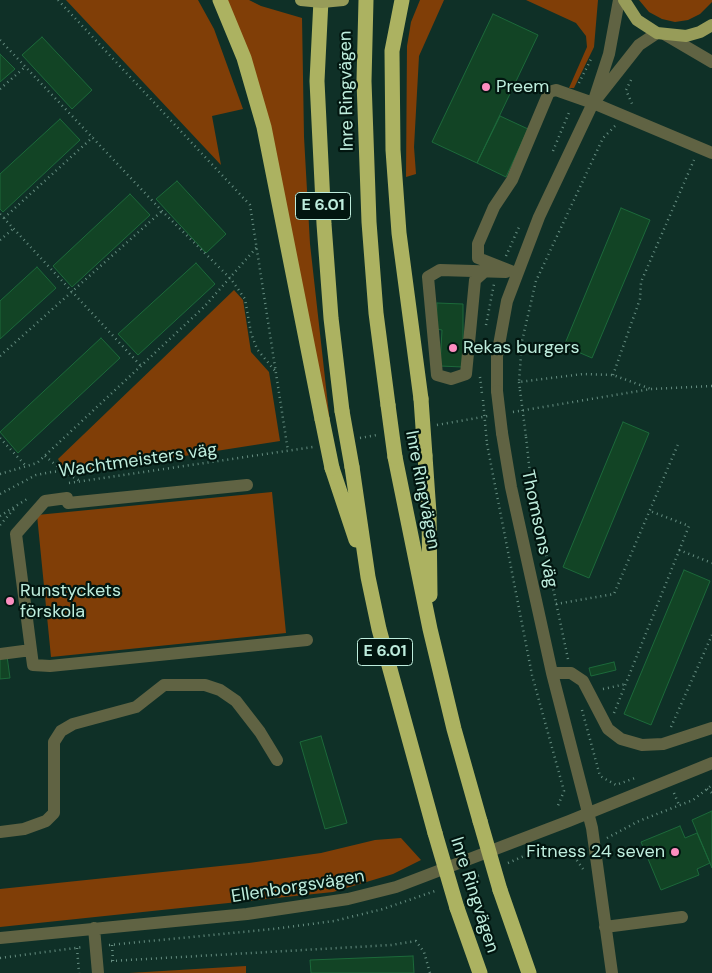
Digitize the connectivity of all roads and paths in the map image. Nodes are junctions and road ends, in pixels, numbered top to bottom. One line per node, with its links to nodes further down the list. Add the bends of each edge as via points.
1 (58, 0): 28 (path, via 250,205)
2 (220, 0): 57 (highway, bridge, via 244,58 264,127 332,468)
3 (301, 0): 5 (main road, bridge)
4 (321, 0): 57 (highway, Inre Ringvägen / E 6.01, bridge, via 317,81 331,318)
5 (343, 0)
6 (366, 0): 59 (highway, Inre Ringvägen / E 6.01, bridge, via 364,81 376,313 395,457)
7 (402, 0): 59 (highway, bridge, via 392,50 393,150 399,233 421,399 430,513)
8 (619, 0): 19 (street, Thomsons väg, via 609,54)
9 (624, 0): 12 (main road, via 637,20)
10 (712, 25): 11 (main road)
11 (700, 32): 12 (main road, via 686,36); 13 (main road)
12 (661, 34): 15 (street); 19 (street, Thomsons väg, via 639,45)
13 (712, 38)
14 (0, 40): 16 (path)
15 (712, 62)
16 (25, 66): 18 (path); 21 (path)
17 (634, 74): 20 (path, via 626,90 633,104)
18 (0, 89)
19 (593, 103): 20 (street); 30 (street, Thomsons väg); 30 (street, via 556,90 549,92 512,180 484,227 478,244 478,258)
20 (627, 117): 22 (street); 37 (path, via 603,138 536,281 522,341)
21 (93, 137): 23 (path); 25 (path)
22 (706, 150): 36 (path, via 641,282 640,299)
23 (162, 210): 31 (path); 32 (path)
24 (0, 214): 25 (path)
25 (4, 218): 26 (path)
26 (14, 228): 27 (path); 32 (path)
27 (0, 240)
28 (257, 247): 31 (path); 35 (path)
29 (484, 272): 29 (street, via 440,270 428,277 437,375 452,379 466,374 475,280); 30 (street)
30 (516, 273): 64 (street, Thomsons väg, bridge, via 506,301 496,391 511,487)
31 (231, 279): 34 (path); 35 (path, via 245,299 257,348)
32 (72, 291): 33 (path); 34 (path)
33 (0, 356)
34 (141, 366): 42 (path)
35 (276, 372): 46 (path, Wachtmeisters väg, via 288,451)
36 (613, 376): 37 (path, via 583,374); 38 (path)
37 (519, 382): 58 (path, bridge, via 531,483)
38 (651, 389)
39 (482, 396): 80 (path, bridge, via 487,444 532,675 564,791)
40 (0, 438): 43 (path)
41 (679, 442): 52 (path)
42 (45, 456): 43 (path); 44 (path)
43 (26, 466): 45 (path)
44 (63, 471): 46 (path); 49 (path, via 36,475)
45 (0, 474)
46 (80, 481): 48 (path, Wachtmeisters väg)
47 (247, 484): 62 (street, via 68,503 67,498 45,501 16,534)
48 (61, 485)
49 (0, 494)
50 (34, 495): 51 (path)
51 (17, 506): 53 (path); 54 (path)
52 (650, 511): 55 (path, via 689,526); 58 (path, via 614,594)
53 (0, 516)
54 (0, 525)
55 (679, 550): 56 (path); 66 (path)
56 (712, 563)
57 (368, 577): 93 (highway, Inre Ringvägen / E 6.01, bridge, via 379,629 435,833)
58 (556, 604): 65 (path)
59 (430, 629): 94 (highway, Inre Ringvägen / E 6.01, bridge, via 480,821)
60 (712, 635): 71 (path)
61 (308, 640): 62 (street, via 50,666 33,665)
62 (31, 650): 63 (street)
63 (0, 654)
64 (552, 673): 65 (street); 81 (street, Thomsons väg)
65 (571, 673): 67 (street, via 583,681)
66 (626, 684): 67 (path); 70 (path)
67 (588, 692): 70 (street)
68 (579, 701): 74 (path, via 600,776 616,785)
69 (712, 728): 71 (street)
70 (608, 729): 71 (street, via 621,739)
71 (663, 744)
72 (277, 760): 82 (street, via 236,700 205,685 164,685 136,707 73,724 62,731 54,742 54,813 46,821 24,829)
73 (712, 763): 81 (street, Ellenborgsvägen)
74 (641, 775)
75 (712, 785): 77 (path)
76 (672, 787): 79 (path)
77 (707, 789): 78 (path); 79 (path, via 693,800)
78 (712, 793)
79 (679, 805): 83 (path)
80 (558, 808)
81 (588, 813): 85 (street, Thomsons väg); 86 (street, Ellenborgsvägen, via 396,887 348,899 256,913)
82 (0, 832)
83 (604, 840)
84 (682, 918): 85 (street)
85 (605, 927): 95 (street, Thomsons väg)
86 (94, 928): 87 (street, Ellenborgsvägen); 91 (street)
87 (0, 938)
88 (112, 944): 92 (path, via 113,961 391,946 416,941 424,952)
89 (77, 948): 90 (path)
90 (80, 973)
91 (98, 973)
92 (430, 973)
93 (480, 973)
94 (529, 973)
95 (612, 973)

